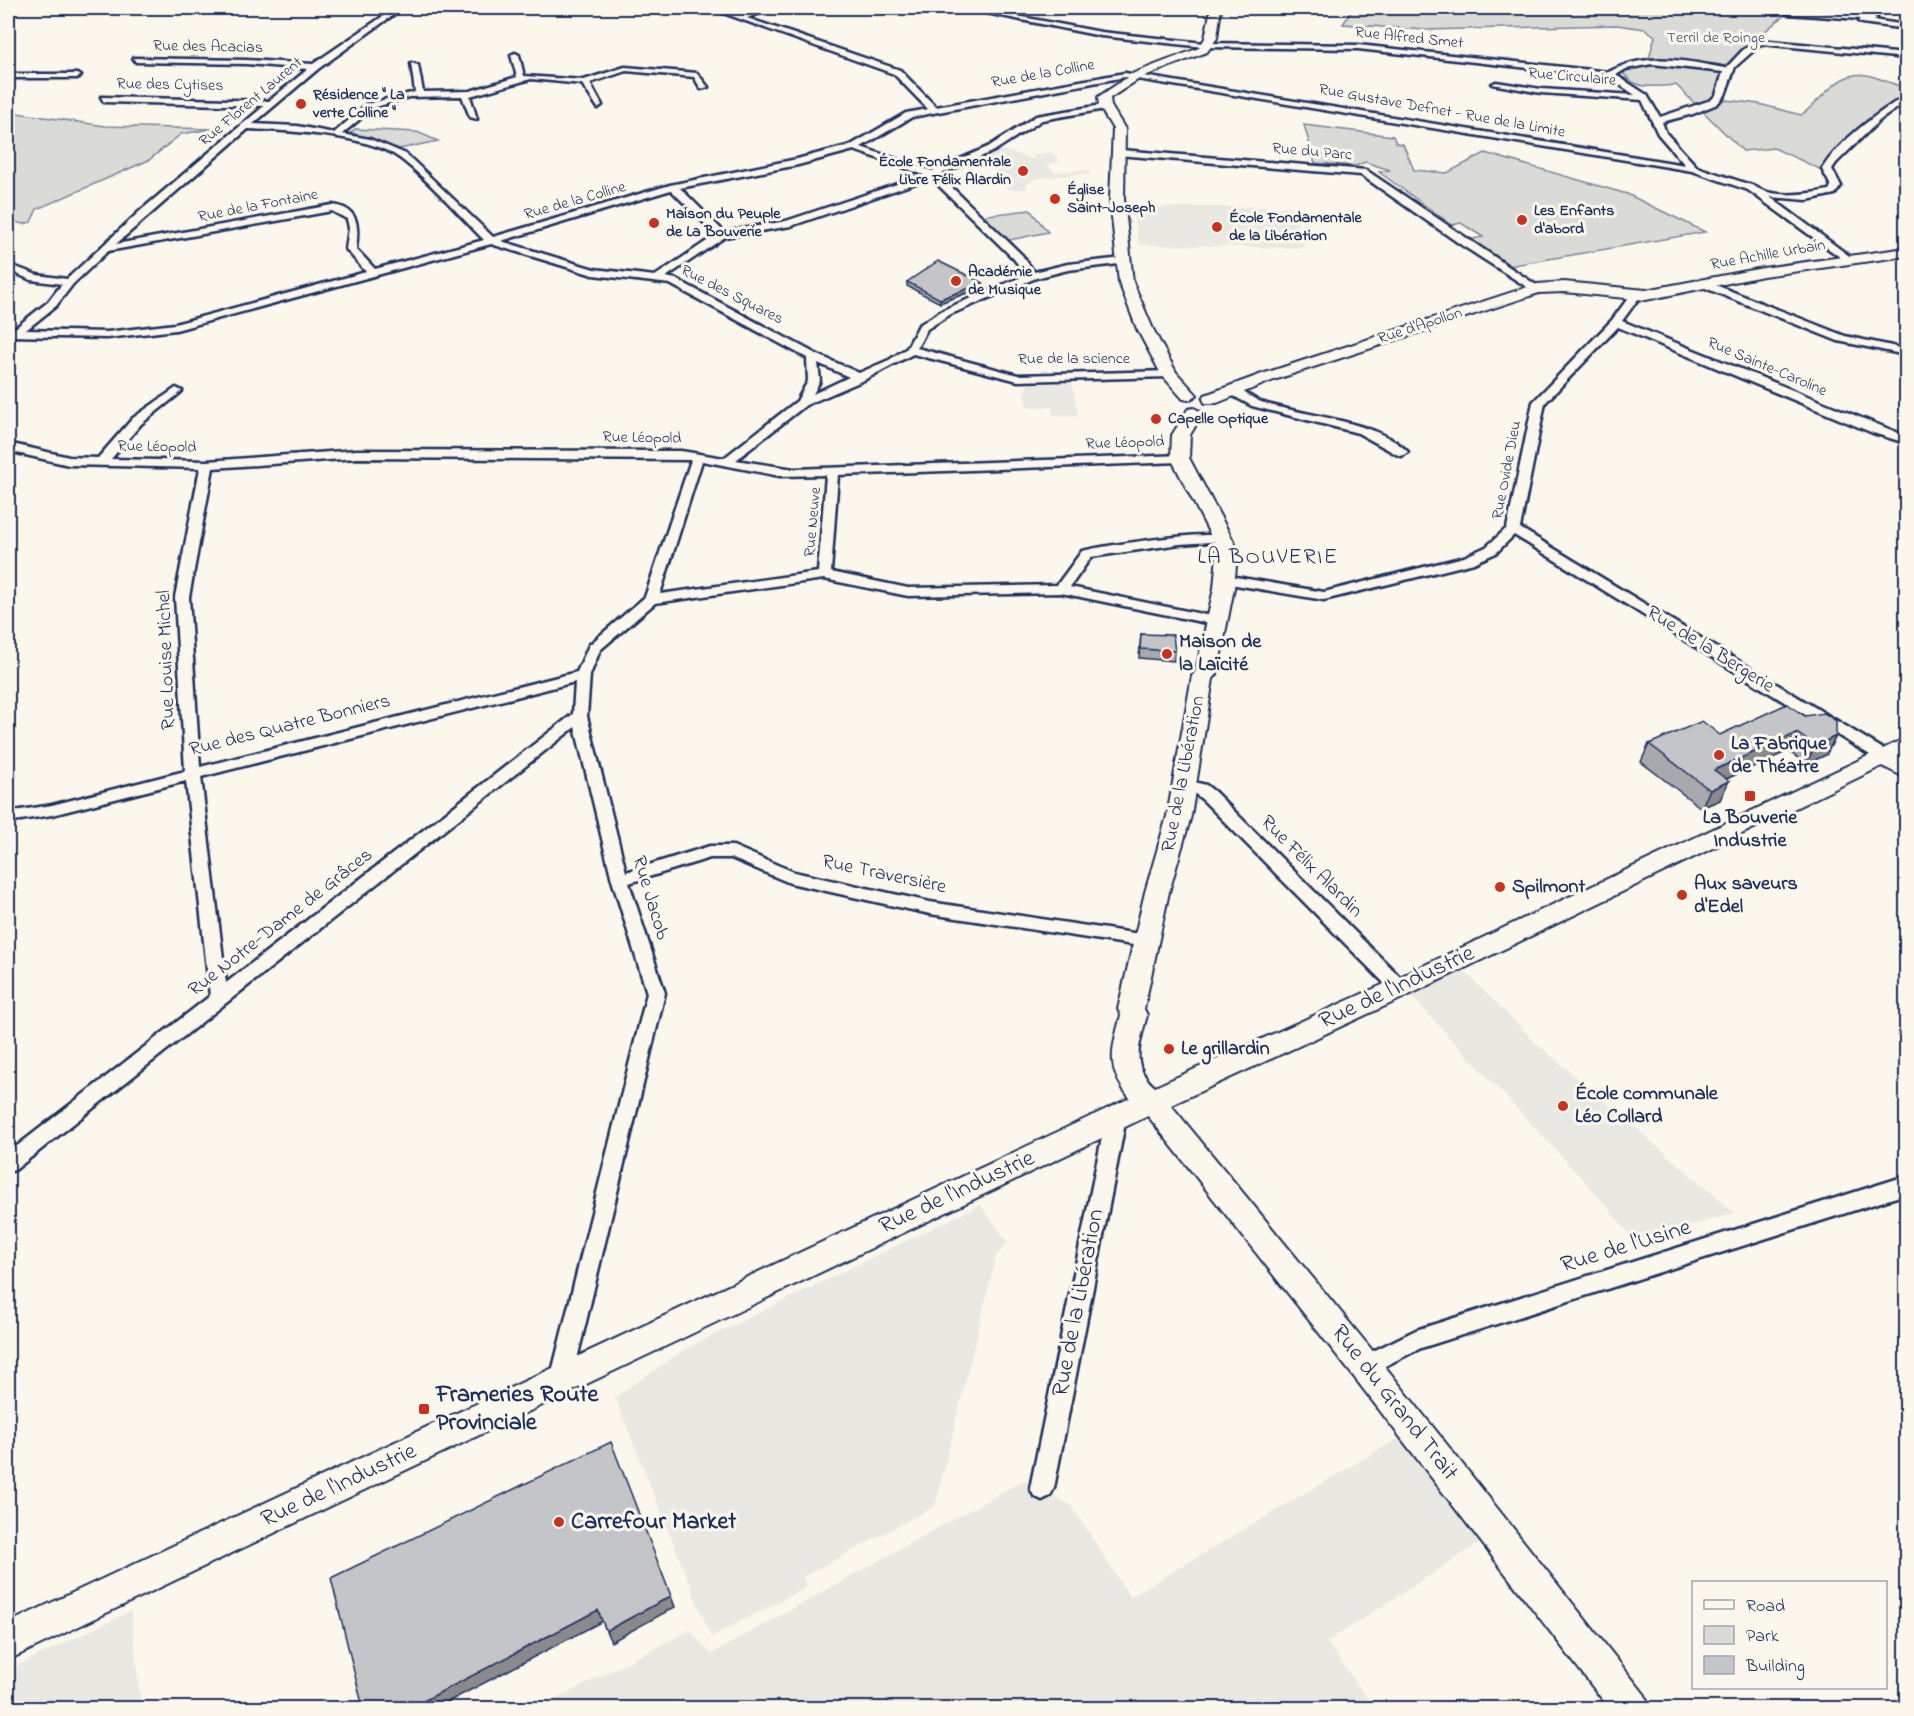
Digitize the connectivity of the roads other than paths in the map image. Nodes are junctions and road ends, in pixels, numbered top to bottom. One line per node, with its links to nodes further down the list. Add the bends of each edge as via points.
1 (399, 8): 16 (street, Rue Florent Laurent)
2 (712, 8): 8 (street)
3 (771, 8): 8 (street)
4 (965, 8): 11 (street, Rue Alfred Smet, via 1101,34)
5 (1216, 8): 11 (street, via 1211,38)
6 (1878, 8): 9 (street)
7 (1790, 12): 9 (street)
8 (741, 17): 34 (street, via 897,72)
9 (1870, 22): 10 (street)
10 (1906, 27)
11 (1204, 45): 18 (street, via 1203,50 1184,59); 19 (street, Rue Alfred Smet, via 1358,47)
12 (515, 55): 22 (street)
13 (1906, 56): 17 (street, via 1760,42 1750,47)
14 (136, 60): 16 (street, Rue des Acacias)
15 (414, 65): 26 (street)
16 (315, 67): 31 (street, Rue Florent Laurent)
17 (1729, 71): 19 (street, via 1645,61 1621,66); 36 (street, via 1720,97 1713,103)
18 (1138, 75): 33 (street, via 1104,97); 34 (street, Rue de la Colline); 41 (street, Rue Gustave Defnet - Rue de la Limite)
19 (1610, 75): 28 (street)
20 (8, 76): 21 (street)
21 (77, 76)
22 (521, 78): 23 (street); 27 (street)
23 (585, 82): 25 (street, via 613,72 647,69 697,75); 32 (street)
24 (1496, 84): 28 (street, Rue Circulaire)
25 (704, 87)
26 (419, 93): 27 (street); 38 (street, via 370,106)
27 (465, 94): 35 (street)
28 (1645, 98): 36 (street)
29 (104, 99): 31 (street, Rue des Cytises)
30 (1906, 99): 44 (street, via 1877,118 1832,161 1827,169 1836,186 1832,192 1807,197)
31 (272, 104): 37 (street, Rue Florent Laurent)
32 (598, 105)
33 (1105, 106): 40 (street, via 1119,129); 42 (street, via 1039,118 991,149)
34 (933, 109): 39 (street, Rue de la Colline, via 894,121)
35 (474, 117)
36 (1657, 120): 41 (street, via 1662,134)
37 (246, 126): 38 (street); 47 (street, Rue Florent Laurent)
38 (338, 134): 46 (street, via 403,156)
39 (854, 147): 42 (street); 43 (street, Rue de la Colline)
40 (1120, 153): 50 (street, via 1117,199); 57 (street, Rue du Parc, via 1354,169 1375,178)
41 (1694, 169): 44 (street, Rue Gustave Defnet - Rue de la Limite)
42 (933, 175): 45 (street, via 788,224); 53 (street)
43 (673, 187): 45 (street); 46 (street, Rue de la Colline)
44 (1759, 194): 49 (street, Rue Gustave Defnet - Rue de la Limite)
45 (722, 235): 54 (street)
46 (490, 241): 52 (street, Rue de la Colline); 54 (street, Rue des Squares, via 593,272)
47 (104, 249): 52 (street, Rue de la Fontaine, via 340,208 352,218 351,249); 55 (street)
48 (1906, 252): 49 (street, Rue Achille Urbain)
49 (1848, 260): 56 (street, Rue Achille Urbain)
50 (1123, 261): 53 (street, via 1068,267); 64 (street, via 1133,303)
51 (8, 267): 55 (street, via 35,278)
52 (373, 273): 60 (street, Rue de la Colline, via 176,327 106,335)
53 (1032, 276): 61 (street, via 947,312 923,327)
54 (657, 279): 63 (street, Rue des Squares, via 672,281)
55 (69, 282): 60 (street, via 52,304)
56 (1704, 284): 58 (street, Rue Achille Urbain); 62 (street, via 1842,339)
57 (1537, 288): 58 (street, Rue d'Apollon); 67 (street, Rue d'Apollon)
58 (1636, 295): 59 (street, Rue Ovide Dieu)
59 (1616, 322): 70 (street, Rue Sainte-Caroline); 79 (street, Rue Ovide Dieu, via 1539,402)
60 (12, 335)
61 (911, 350): 64 (street, Rue de la science, via 1018,378); 65 (street)
62 (1906, 352)
63 (813, 356): 65 (street, Rue des Squares); 68 (street, via 814,381)
64 (1169, 374): 69 (street)
65 (860, 378): 68 (street)
66 (176, 391): 75 (street, Rue Léopold, via 137,421)
67 (1232, 391): 69 (street, Rue d'Apollon); 72 (street, via 1256,404 1362,430)
68 (802, 403): 76 (street)
69 (1191, 404): 74 (street, via 1180,435)
70 (1906, 440)
71 (8, 447): 75 (street, Rue Léopold, via 53,459)
72 (1402, 452)
73 (698, 456): 76 (street, Rue Léopold); 77 (street, Rue Léopold, via 357,454); 84 (street)
74 (1180, 458): 78 (street, Rue Léopold); 80 (street, Rue de la Libération)
75 (101, 462): 77 (street, Rue Léopold)
76 (726, 462): 78 (street, Rue Léopold, via 774,472)
77 (207, 465): 91 (street, Rue Louise Michel, via 182,597)
78 (832, 472): 81 (street, Rue Neuve)
79 (1513, 529): 82 (street, Rue Ovide Dieu, via 1491,550 1469,560 1324,596); 89 (street, Rue de la Bergerie)
80 (1221, 538): 82 (street, Rue de la Libération, via 1227,553); 83 (street, via 1087,554)
81 (824, 575): 83 (street, via 908,592); 84 (street)
82 (1224, 579): 85 (street, Rue de la Libération)
83 (1060, 589): 85 (street)
84 (651, 599): 86 (street, Rue Jacob, via 594,648)
85 (1216, 621): 92 (street, Rue de la Libération)
86 (583, 675): 87 (street, Rue Jacob); 91 (street, Rue des Quatre Bonniers)
87 (580, 716): 94 (street, Rue Jacob); 97 (street, Rue Notre-Dame de Grâces)
88 (1906, 745): 89 (street, Rue de l'Industrie)
89 (1883, 756): 90 (street, Rue de la Bergerie); 96 (street, Rue de l'Industrie)
90 (1906, 771)
91 (193, 772): 93 (street, Rue des Quatre Bonniers, via 52,810); 97 (street, Rue Louise Michel)
92 (1186, 785): 95 (street, Rue de la Libération); 96 (street, Rue Félix Alardin, via 1209,796)
93 (8, 817)
94 (620, 880): 95 (street, Rue Traversière, via 710,852 733,852 790,877 930,908); 103 (street, Rue Jacob, via 656,993)
95 (1146, 941): 98 (street, Rue de la Libération, via 1131,1009 1134,1015 1125,1063 1131,1084)
96 (1400, 987): 98 (street, Rue de l'Industrie)
97 (219, 999): 100 (street, Rue Notre-Dame de Grâces)
98 (1152, 1101): 99 (street, Rue de l'Industrie); 102 (street, Rue du Grand Trait)
99 (1116, 1118): 103 (street, Rue de l'Industrie); 104 (street, Rue de la Libération)
100 (8, 1164)
101 (1906, 1185): 102 (street, Rue de l'Usine, via 1416,1340)
102 (1365, 1366): 106 (street, Rue du Grand Trait)
103 (561, 1380): 105 (street, Rue de l'Industrie)
104 (1042, 1488)
105 (8, 1642)
106 (1632, 1708)

